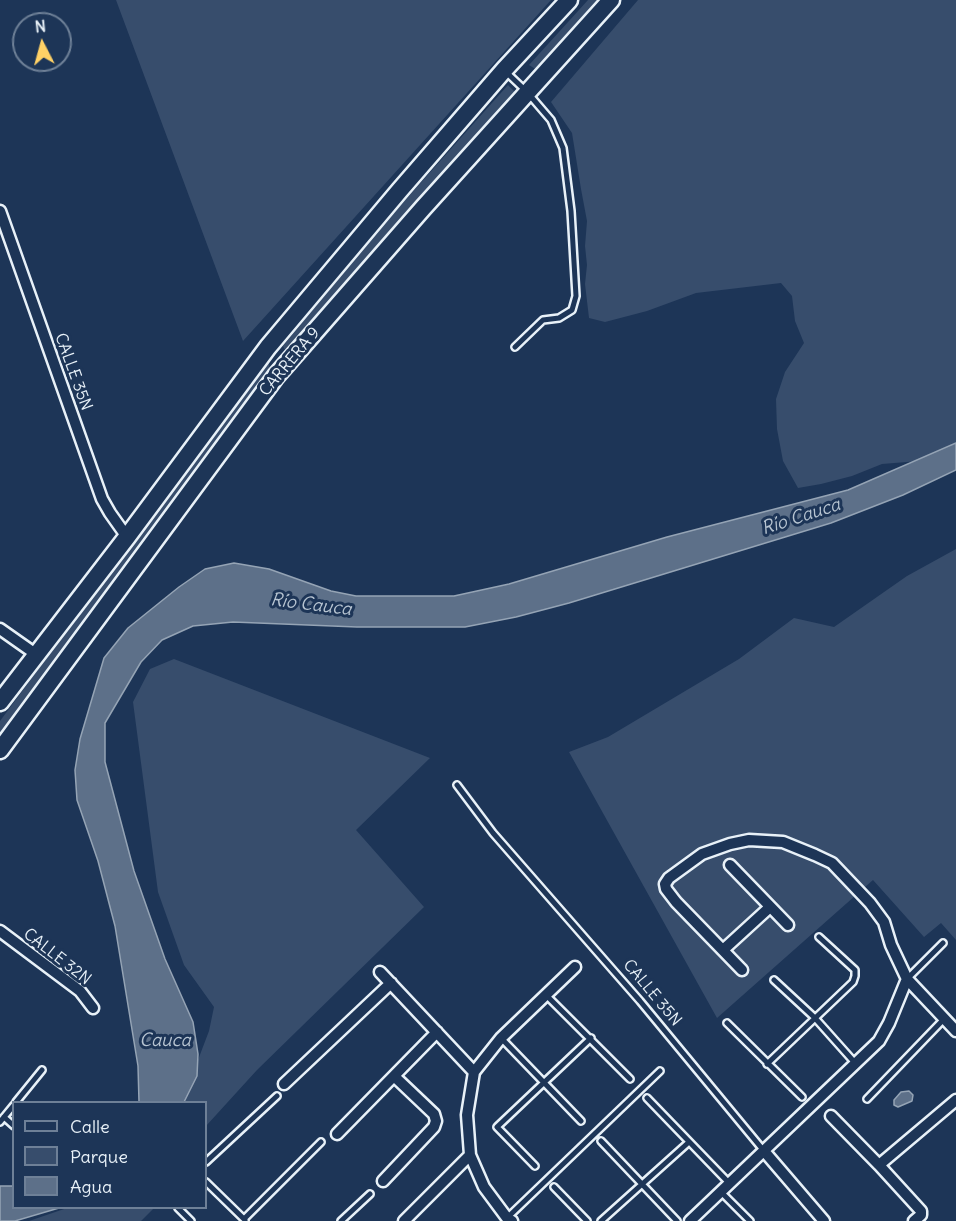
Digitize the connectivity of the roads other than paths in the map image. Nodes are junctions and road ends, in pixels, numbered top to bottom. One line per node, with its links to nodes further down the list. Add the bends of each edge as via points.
1 (569, 0): 3 (main road, CARRERA 9)
2 (611, 0): 4 (main road, CARRERA 9)
3 (504, 70): 4 (lane); 6 (main road, CARRERA 9)
4 (527, 92): 7 (lane, via 551,120 563,148 576,296 572,310 559,318 543,320); 8 (main road, CARRERA 9)
5 (0, 211): 9 (street, CALLE 35N, via 102,499)
6 (268, 347): 8 (main road, via 276,356); 9 (main road, CARRERA 9)
7 (515, 347)
8 (276, 376): 13 (main road, CARRERA 9)
9 (127, 537): 11 (main road, CARRERA 9)
10 (0, 629): 11 (street)
11 (37, 656): 12 (main road, CARRERA 9)
12 (0, 702)
13 (0, 750)
14 (457, 785): 60 (lane, CALLE 35N, via 493,833)
15 (730, 865): 16 (street)
16 (771, 908): 17 (street); 21 (street)
17 (788, 925)
18 (0, 932): 29 (street, CALLE 32N, via 80,990)
19 (819, 937): 30 (lane, via 855,970 855,976)
20 (943, 943): 25 (lane)
21 (723, 950): 23 (street); 25 (street, via 676,902 665,884 713,849 748,840 783,842 832,863 870,903 884,922)
22 (575, 967): 28 (street)
23 (742, 970)
24 (380, 972): 27 (street)
25 (907, 979): 31 (street); 38 (street, via 879,1041)
26 (774, 980): 30 (lane)
27 (391, 983): 34 (street); 45 (street)
28 (546, 995): 35 (street); 36 (lane)
29 (93, 1008)
30 (815, 1018): 37 (lane); 38 (lane)
31 (944, 1019): 33 (street); 49 (lane)
32 (726, 1023): 37 (lane)
33 (956, 1031)
34 (437, 1032): 41 (street); 42 (street)
35 (501, 1038): 41 (street); 44 (lane)
36 (591, 1038): 43 (lane); 44 (lane)
37 (767, 1064): 47 (lane)
38 (856, 1064): 60 (street)
39 (42, 1070): 51 (lane)
40 (660, 1071): 74 (lane)
41 (474, 1072): 61 (street, via 467,1115)
42 (394, 1076): 56 (street); 65 (street, via 434,1114 436,1121)
43 (630, 1079)
44 (544, 1082): 55 (lane); 64 (lane, via 497,1127)
45 (284, 1084)
46 (277, 1096): 62 (lane)
47 (802, 1097)
48 (646, 1098): 59 (lane)
49 (867, 1099)
50 (956, 1100): 63 (street)
51 (17, 1101)
52 (12, 1108): 54 (lane)
53 (831, 1116): 63 (street)
54 (2, 1120)
55 (581, 1121)
56 (337, 1134)
57 (321, 1142): 73 (lane)
58 (601, 1142): 68 (lane)
59 (689, 1142): 67 (lane); 68 (lane)
60 (764, 1151): 67 (street); 83 (street, CALLE 35N)
61 (470, 1155): 74 (street, via 484,1187); 77 (street)
62 (207, 1161)
63 (879, 1165): 84 (street, via 921,1211)
64 (535, 1166)
65 (383, 1181)
66 (207, 1183): 73 (lane)
67 (729, 1184): 70 (street)
68 (642, 1185): 79 (lane); 80 (lane)
69 (554, 1186): 78 (lane)
70 (721, 1192): 81 (street); 82 (lane)
71 (370, 1194): 76 (lane)
72 (179, 1209): 75 (lane)
73 (245, 1220)
74 (508, 1220)
75 (191, 1221)
76 (341, 1221)
77 (404, 1221)
78 (587, 1221)
79 (601, 1221)
80 (677, 1221)
81 (690, 1221)
82 (750, 1221)
83 (824, 1221)
84 (914, 1221)

